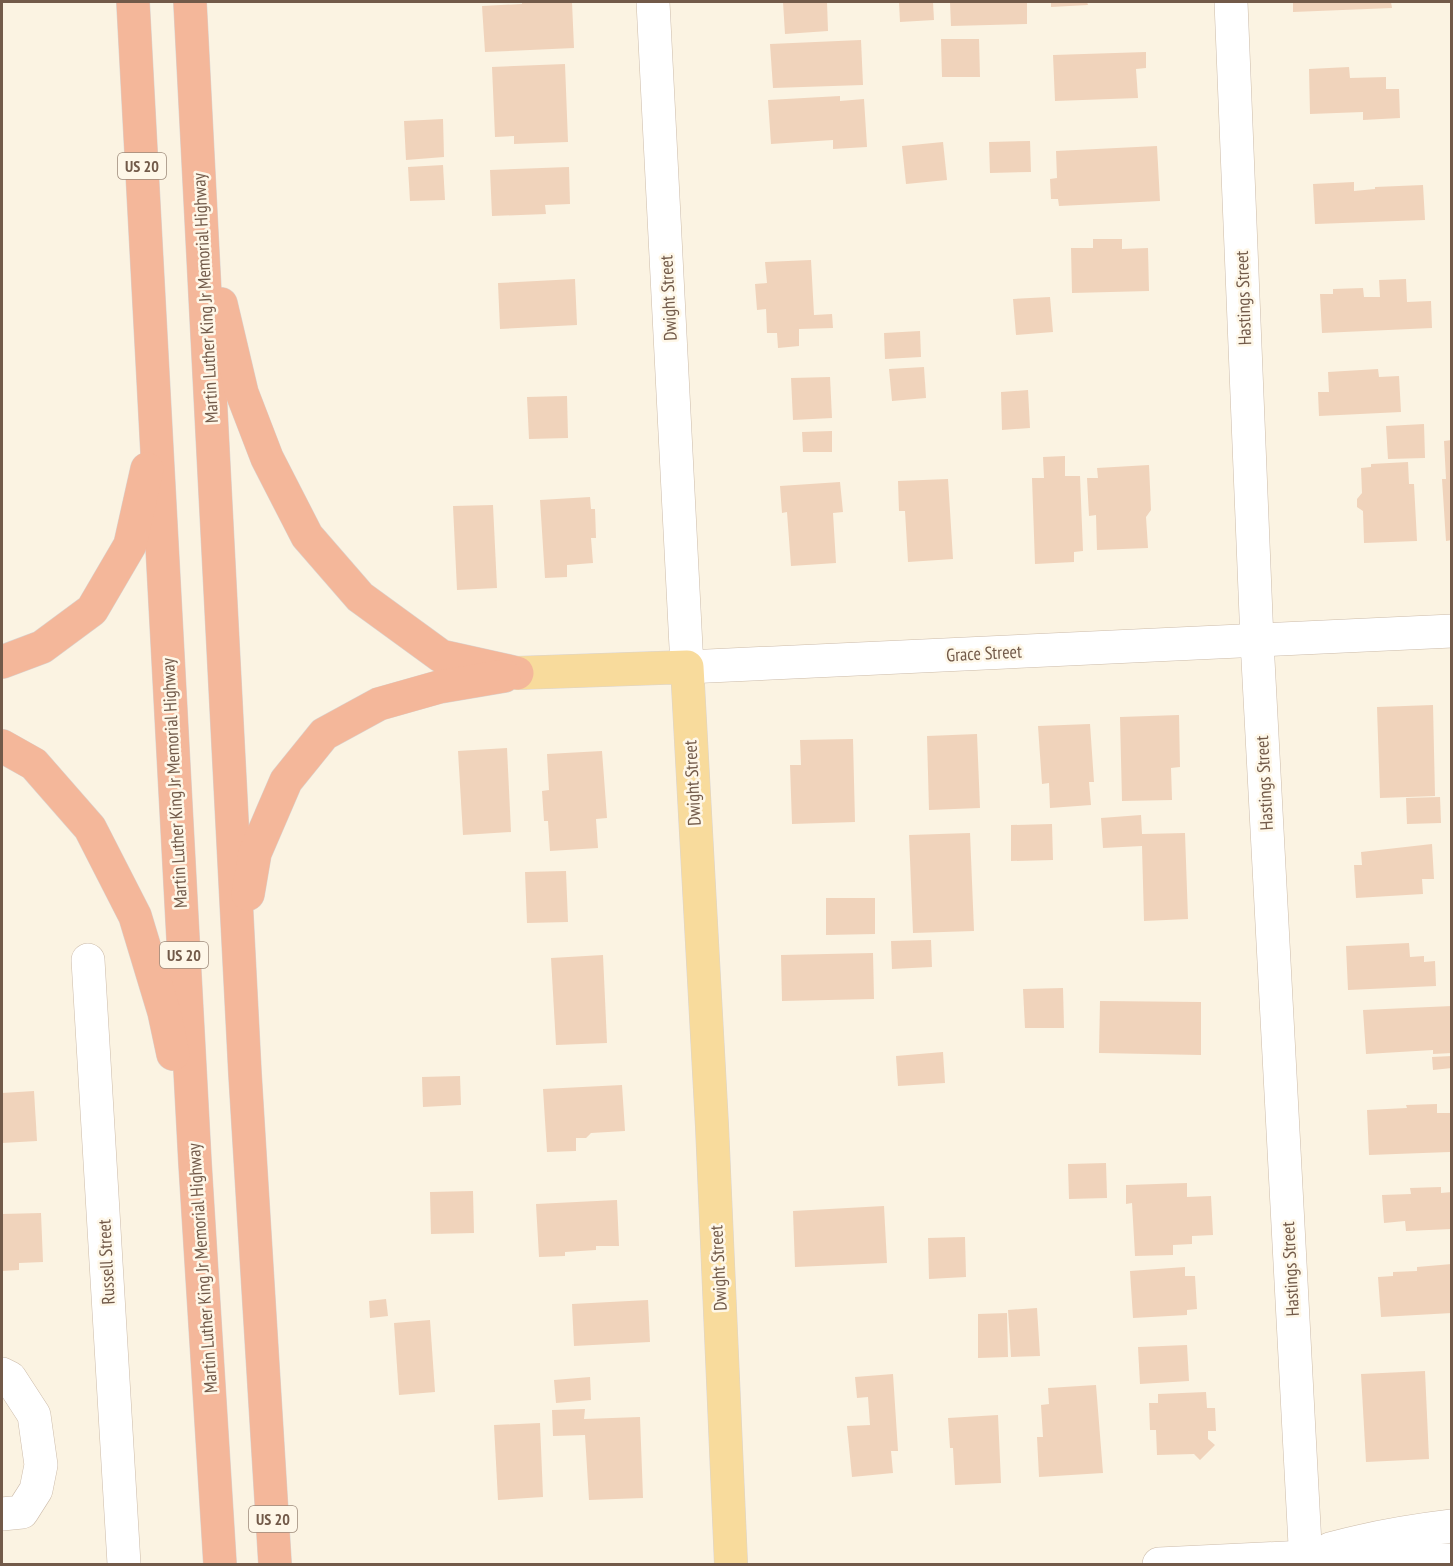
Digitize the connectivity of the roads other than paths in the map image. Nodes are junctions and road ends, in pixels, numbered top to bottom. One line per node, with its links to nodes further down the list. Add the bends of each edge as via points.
1 (133, 2): 6 (highway, Martin Luther King Jr Memorial Highway / US 20)
2 (190, 2): 5 (highway, Martin Luther King Jr Memorial Highway / US 20)
3 (653, 2): 10 (street, Dwight Street)
4 (1231, 2): 8 (street, Hastings Street)
5 (201, 214): 11 (highway, via 242,393 267,458 307,536 360,597 441,656); 13 (highway, Martin Luther King Jr Memorial Highway / US 20)
6 (156, 432): 9 (highway, via 130,545 92,610 42,647); 15 (highway, Martin Luther King Jr Memorial Highway / US 20)
7 (1452, 631): 8 (street, Grace Street)
8 (1257, 641): 10 (street, Grace Street); 20 (street, Hastings Street)
9 (2, 662)
10 (687, 667): 11 (main road, Grace Street); 24 (main road, Dwight Street)
11 (517, 674): 13 (highway, via 439,687 379,704 324,734 286,781 255,853)
12 (2, 746): 15 (highway, via 34,764 90,828 135,916 164,1012)
13 (239, 948): 23 (highway, Martin Luther King Jr Memorial Highway / US 20)
14 (88, 960): 21 (street, Russell Street)
15 (195, 1163): 22 (highway, Martin Luther King Jr Memorial Highway / US 20)
16 (2, 1374): 17 (street, via 9,1378 34,1415 40,1465 36,1490 22,1512)
17 (2, 1514)
18 (1452, 1526): 20 (street, via 1364,1540)
19 (1452, 1560): 20 (street)
20 (1305, 1561): 25 (street)
21 (124, 1564)
22 (220, 1564)
23 (275, 1564)
24 (731, 1564)
25 (1159, 1564)

